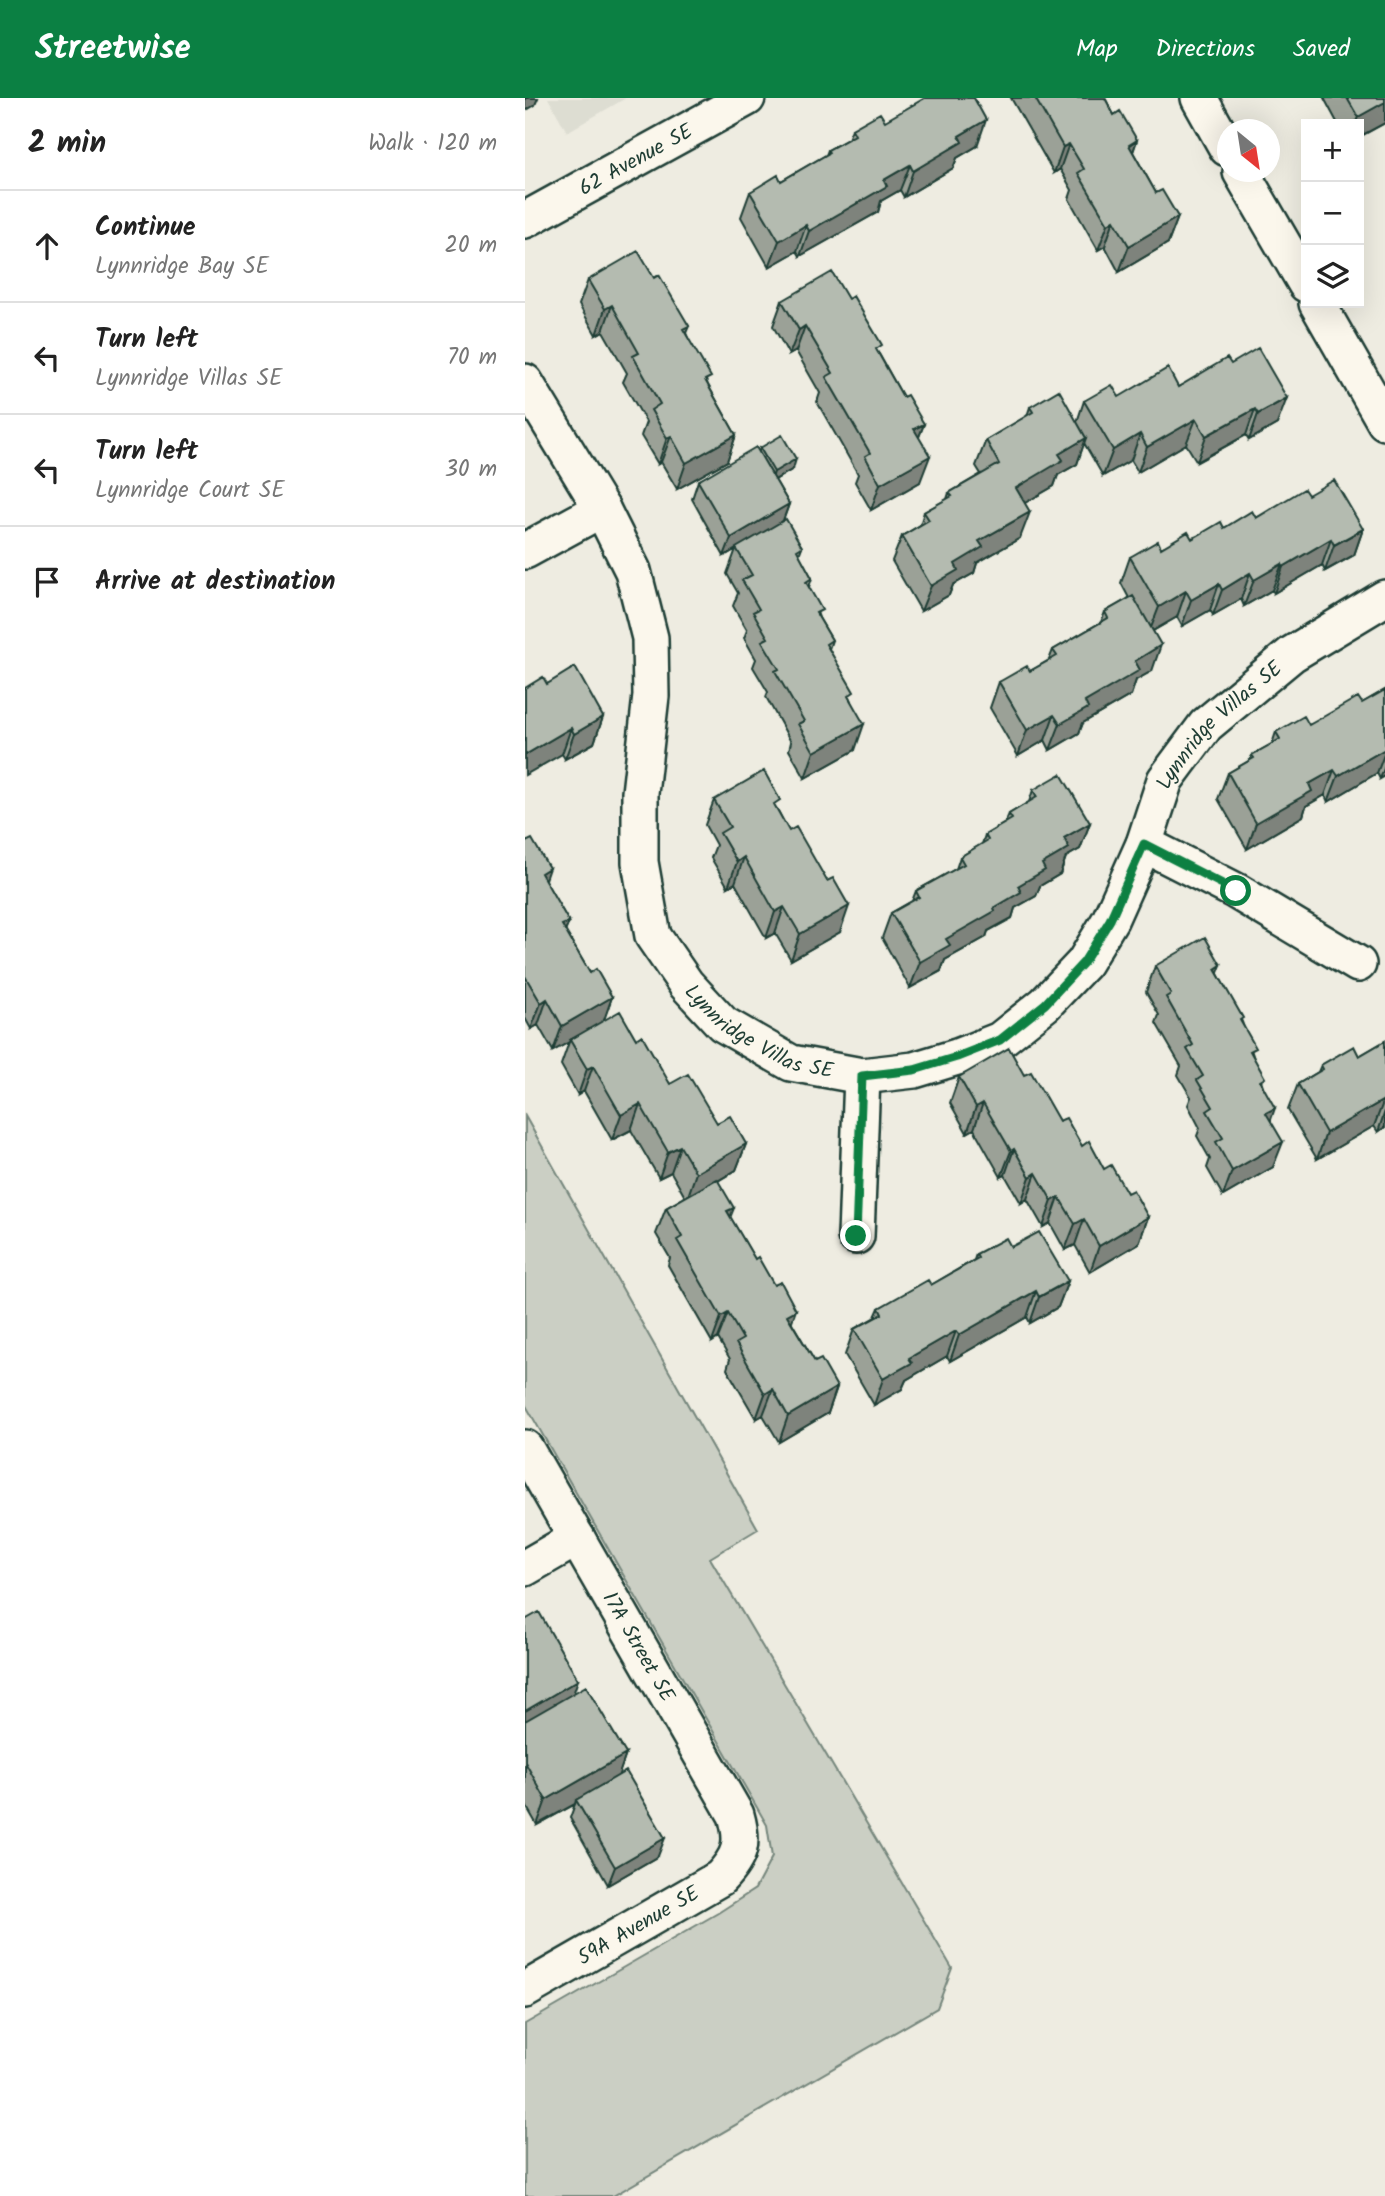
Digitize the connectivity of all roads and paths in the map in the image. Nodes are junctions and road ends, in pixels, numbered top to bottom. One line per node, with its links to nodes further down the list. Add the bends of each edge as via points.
1 (747, 98): 5 (street, 62 Avenue SE)
2 (1199, 98): 3 (street)
3 (1217, 130)
4 (1247, 182): 6 (street)
5 (525, 220)
6 (1301, 275)
7 (1320, 308): 9 (street)
8 (525, 382): 10 (street, Lynnridge Villas SE)
9 (1385, 422)
10 (602, 509): 11 (street); 15 (street, Lynnridge Villas SE, via 633,571 650,638 651,696 640,793 640,862 653,936 686,984 723,1024 791,1063)
11 (525, 551)
12 (1385, 598): 13 (street, Lynnridge Villas SE, via 1292,654 1206,724 1165,780)
13 (1144, 844): 14 (street, via 1236,891); 15 (street, Lynnridge Villas SE, via 1110,920 1084,962 1045,1004 1000,1040 957,1057 914,1070)
14 (1358, 964)
15 (862, 1076): 16 (street)
16 (856, 1236)
17 (525, 1448): 18 (street, 17A Street SE)
18 (577, 1538): 19 (street); 20 (street, 17A Street SE, via 736,1815)
19 (525, 1568)
20 (740, 1849): 21 (street, 59A Avenue SE, via 720,1878)
21 (525, 1990)

